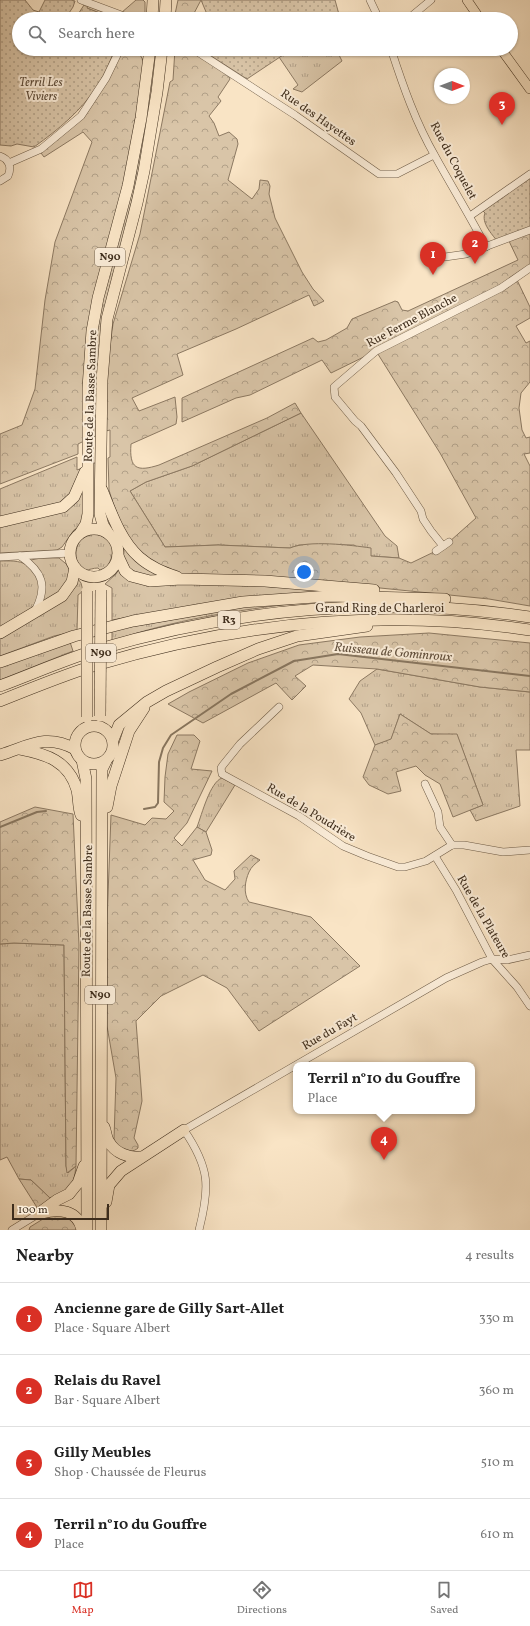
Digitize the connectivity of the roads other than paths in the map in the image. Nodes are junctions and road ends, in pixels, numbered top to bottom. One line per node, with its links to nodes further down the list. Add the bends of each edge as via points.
1 (81, 0): 7 (street)
2 (153, 0): 8 (highway)
3 (166, 0): 9 (highway)
4 (370, 0): 10 (street)
5 (431, 0): 11 (street)
6 (467, 0): 12 (main road)
7 (113, 12)
8 (152, 12)
9 (165, 12)
10 (376, 12)
11 (416, 12)
12 (475, 12)
13 (117, 56): 22 (street, via 106,78 81,116 41,149)
14 (149, 56): 30 (highway, Route de la Basse Sambre / N90, via 128,186 98,298 92,331 88,388)
15 (161, 56): 31 (highway, Route de la Basse Sambre / N90, via 158,92 136,210 107,319 102,380)
16 (204, 56): 20 (street, Rue des Hayettes, via 295,115 379,174 397,174)
17 (393, 56): 20 (street, Rue du Coquelet, via 403,86)
18 (506, 56): 19 (main road)
19 (530, 89)
20 (434, 155): 25 (street, Rue du Coquelet)
21 (0, 156): 22 (street)
22 (9, 163): 24 (street, via 8,176)
23 (530, 174): 25 (street)
24 (0, 181)
25 (470, 216): 27 (street, Rue du Coquelet)
26 (530, 230): 27 (street)
27 (486, 247): 28 (street, via 466,254)
28 (445, 257)
29 (530, 268): 35 (street, Rue Ferme Blanche, via 501,288 376,351 334,387 334,396 361,426 391,467 421,511 431,531 446,544)
30 (88, 466): 32 (highway, via 74,496 63,507); 33 (highway, Route de la Basse Sambre / N90, via 88,514)
31 (100, 486): 34 (highway, Route de la Basse Sambre / N90, via 100,514); 42 (highway, via 115,521 134,553 155,569)
32 (0, 522)
33 (82, 532): 34 (highway, via 95,529); 36 (highway, via 72,544)
34 (108, 533): 38 (highway, via 117,543)
35 (436, 551)
36 (70, 553): 37 (street); 40 (highway)
37 (20, 556): 39 (street); 45 (street, via 35,567 42,585 42,593)
38 (118, 556): 41 (highway, via 113,569); 42 (highway, via 125,571 131,576 150,581)
39 (0, 557)
40 (78, 570): 41 (highway, via 92,577); 45 (highway, via 62,596); 55 (highway, N90, bridge, via 87,591 87,717)
41 (105, 575): 56 (highway, N90, bridge, via 101,590 100,716)
42 (181, 579): 43 (highway, via 299,583)
43 (445, 599): 44 (highway); 50 (highway, via 330,596 243,602 133,621 74,636)
44 (467, 610): 46 (highway, Grand Ring de Charleroi / R3); 51 (highway, Grand Ring de Charleroi / R3, via 348,606 241,618 189,627 102,649)
45 (34, 613): 49 (highway)
46 (530, 617)
47 (403, 620): 48 (highway, Grand Ring de Charleroi / R3, via 465,622); 52 (highway, Grand Ring de Charleroi / R3, via 348,620 297,624 192,640 95,665); 53 (highway, via 387,625 297,636 217,667)
48 (530, 630)
49 (0, 633)
50 (0, 662)
51 (0, 686)
52 (0, 701)
53 (147, 702): 57 (highway, via 119,725); 64 (highway, via 129,731 111,786)
54 (279, 708): 68 (street, Rue de la Poudrière, via 240,744 221,768 222,774 299,816 343,846 367,856 405,867)
55 (83, 729): 56 (highway, via 92,726); 59 (highway, via 76,740)
56 (105, 729): 57 (highway)
57 (113, 740): 62 (highway, via 113,750)
58 (20, 749): 59 (highway, via 54,740); 60 (highway); 65 (highway, via 45,754 66,769 74,782)
59 (75, 749): 61 (highway)
60 (0, 755)
61 (82, 760): 62 (highway, via 92,764); 65 (highway, Route de la Basse Sambre / N90, via 86,779)
62 (106, 761): 64 (highway, Route de la Basse Sambre / N90, via 102,769)
63 (425, 784): 66 (street, via 438,812 440,827)
64 (102, 826): 74 (highway, Route de la Basse Sambre / N90)
65 (86, 831): 77 (highway, Route de la Basse Sambre / N90)
66 (452, 845): 67 (street, via 503,852); 68 (street, Rue de la Poudrière)
67 (530, 850)
68 (435, 856): 70 (street, Rue de la Plateure)
69 (530, 955): 70 (street, via 507,960)
70 (492, 959): 71 (street, Rue de la Plateure); 72 (street, Rue du Fayt, via 446,978)
71 (530, 1006)
72 (301, 1062)
73 (293, 1067): 75 (street, Rue du Fayt)
74 (100, 1117): 76 (highway, N90, via 114,1149 131,1158); 82 (highway, Route de la Basse Sambre / N90)
75 (184, 1130): 76 (highway, N90); 83 (street, via 205,1174 207,1192)
76 (140, 1157): 82 (highway, N90, via 121,1171 109,1185)
77 (87, 1162): 78 (highway, N90, via 73,1189); 81 (highway, Route de la Basse Sambre / N90)
78 (38, 1214): 79 (street); 80 (highway, via 53,1210 66,1212 79,1221)
79 (12, 1230)
80 (82, 1230)
81 (87, 1230)
82 (102, 1230)
83 (199, 1230)

